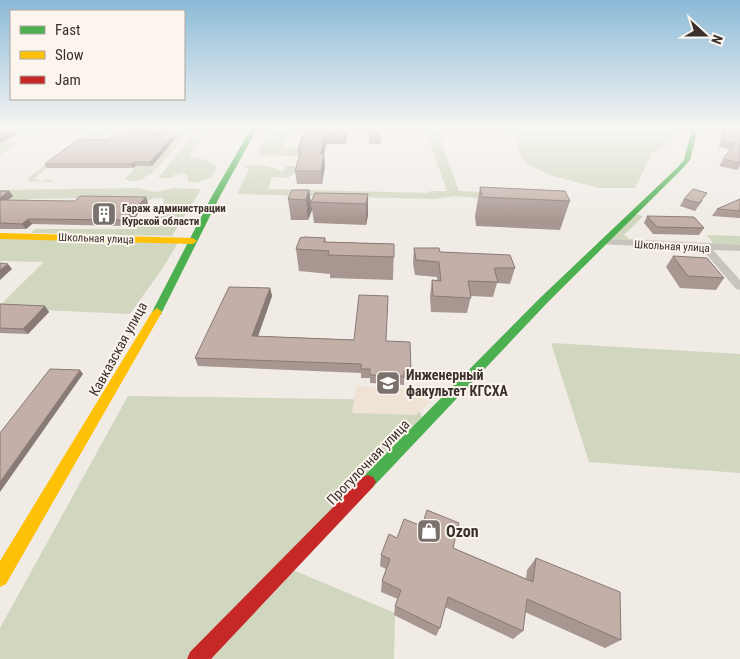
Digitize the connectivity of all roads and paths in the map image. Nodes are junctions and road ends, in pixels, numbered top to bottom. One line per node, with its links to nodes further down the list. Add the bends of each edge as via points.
1 (237, 160): 4 (street, Кавказская улица)
2 (687, 160): 5 (street, Прогулочная улица)
3 (0, 236): 4 (street, Школьная улица)
4 (193, 241): 9 (street, Кавказская улица, via 147,331)
5 (603, 242): 6 (street, Школьная улица); 10 (street, Прогулочная улица)
6 (706, 247): 7 (street, Школьная улица); 8 (street)
7 (740, 248)
8 (740, 287)
9 (0, 578)
10 (197, 659)

